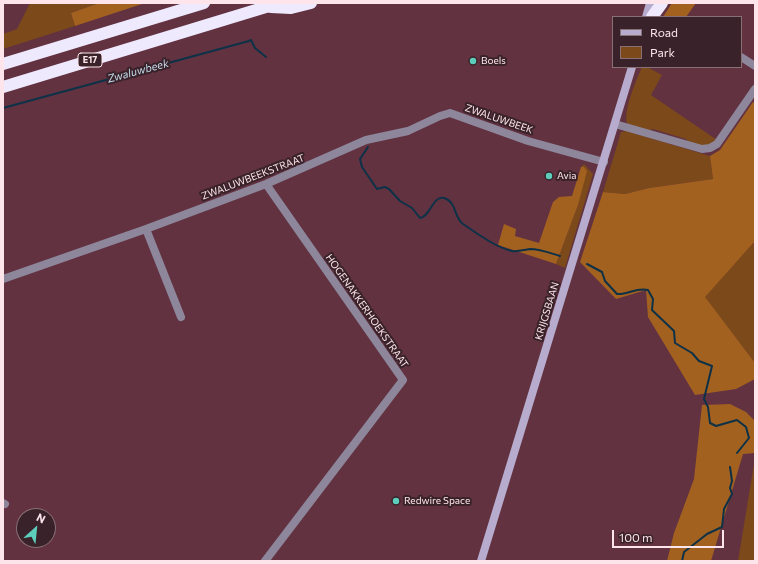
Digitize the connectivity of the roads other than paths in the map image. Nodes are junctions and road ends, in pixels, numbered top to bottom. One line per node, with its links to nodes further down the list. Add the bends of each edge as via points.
1 (204, 3): 10 (highway, E17)
2 (279, 3): 6 (highway, E17)
3 (311, 3): 6 (highway, via 291,8)
4 (650, 3): 7 (main road)
5 (662, 3): 8 (highway)
6 (265, 7): 13 (highway, E17)
7 (646, 16)
8 (653, 16)
9 (742, 58): 11 (street)
10 (3, 64)
11 (755, 66)
12 (632, 68): 15 (main road, KRIJGSBAAN)
13 (3, 87)
14 (755, 89): 15 (street, via 720,140 710,148)
15 (615, 124): 17 (main road, KRIJGSBAAN)
16 (366, 140): 17 (street, ZWALUWBEEK, via 408,131 450,113 528,140); 18 (street, ZWALUWBEEKSTRAAT)
17 (604, 162): 23 (main road, KRIJGSBAAN)
18 (266, 184): 19 (street, ZWALUWBEEKSTRAAT); 22 (street, HOGENAKKERHOEKSTRAAT, via 403,380)
19 (146, 229): 20 (street, ZWALUWBEEKSTRAAT); 21 (street)
20 (3, 279)
21 (181, 317)
22 (265, 561)
23 (481, 561)

